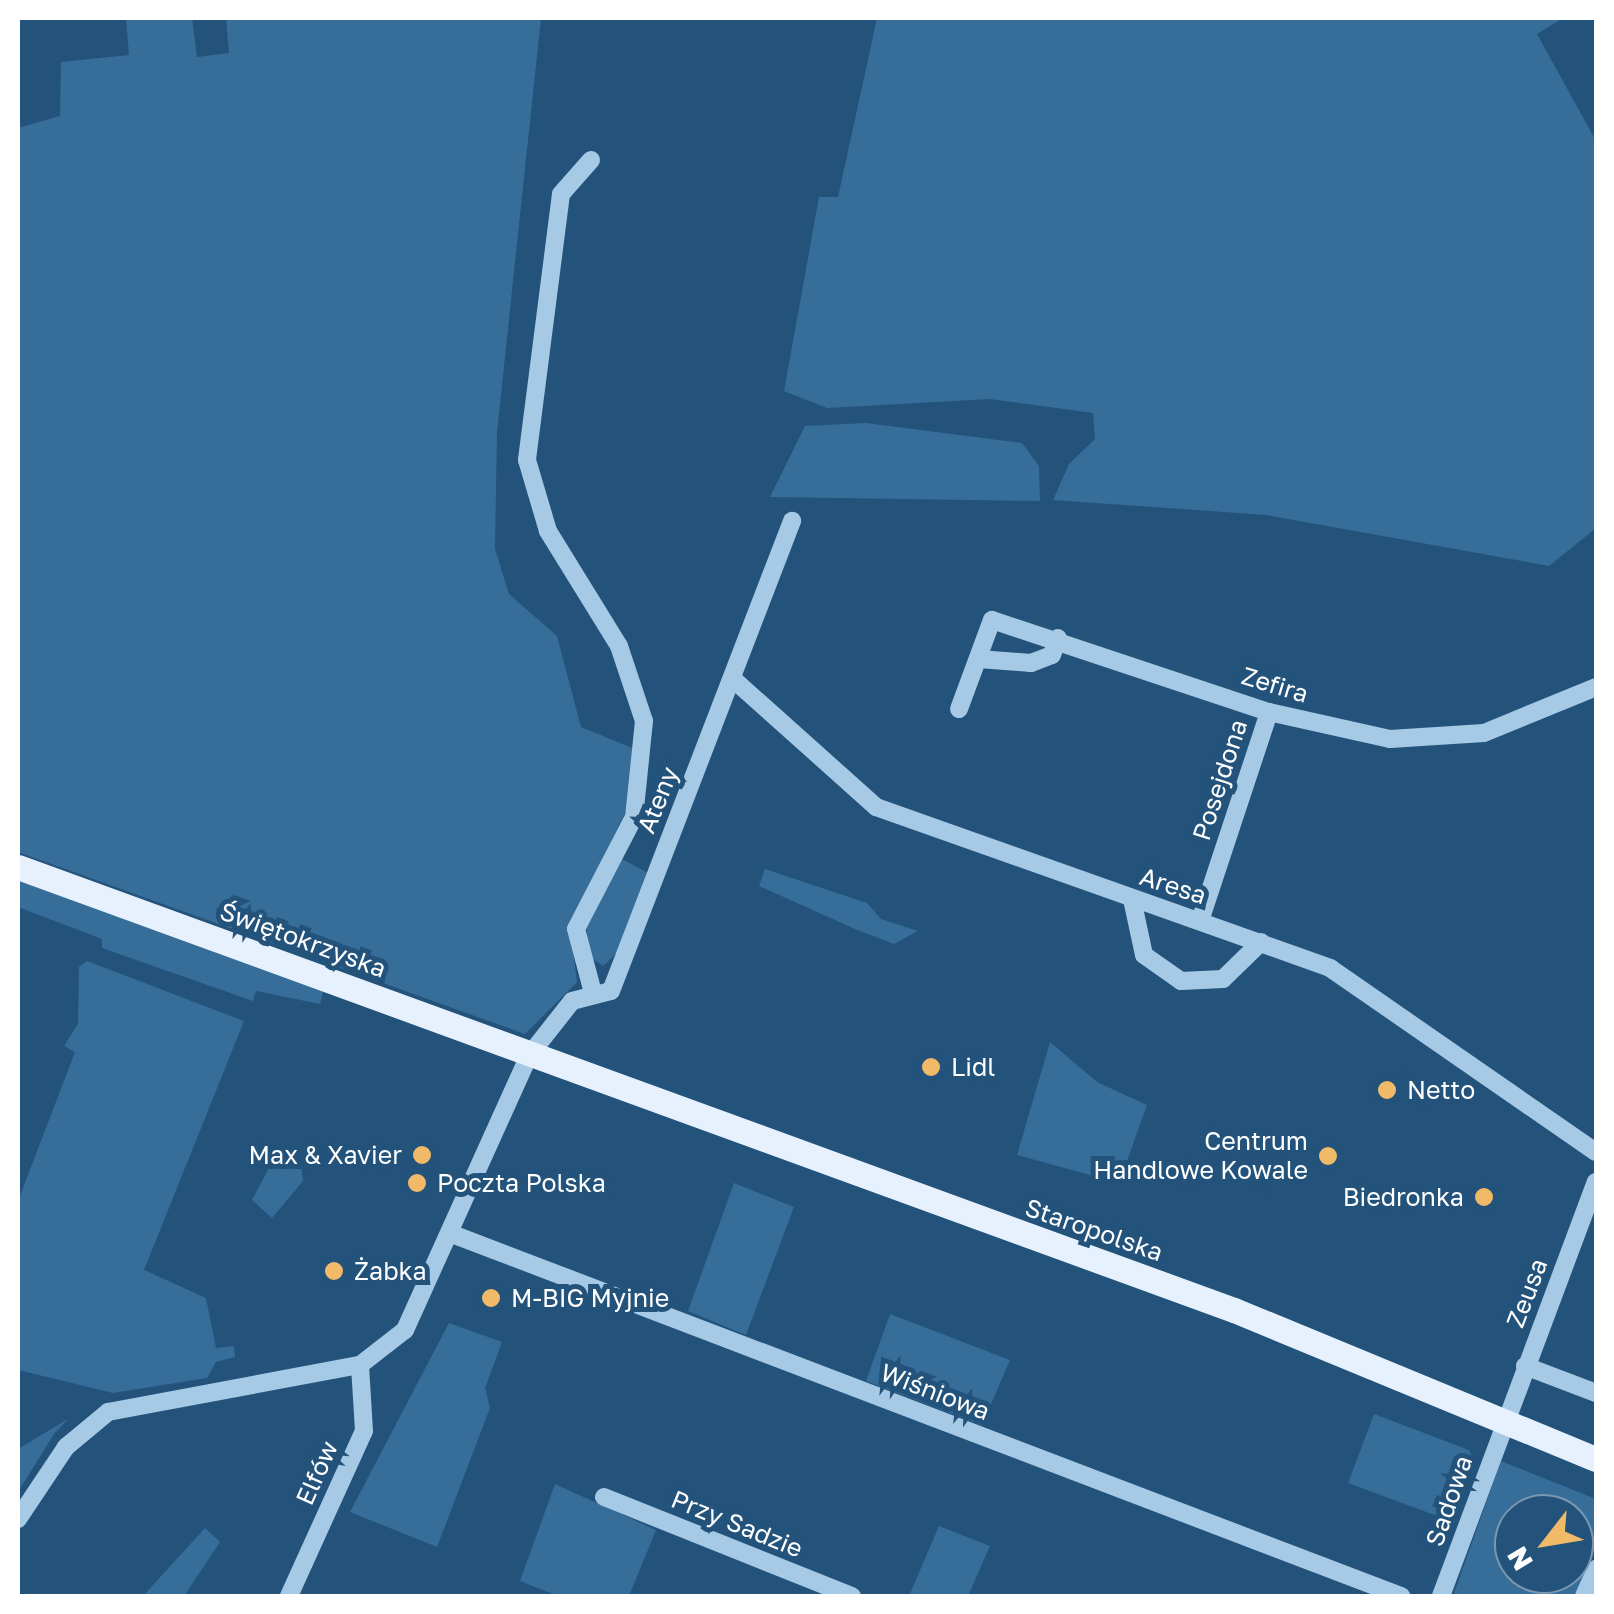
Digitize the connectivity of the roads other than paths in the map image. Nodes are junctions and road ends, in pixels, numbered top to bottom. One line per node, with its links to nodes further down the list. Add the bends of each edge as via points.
1 (591, 160): 13 (street, via 561,194 527,460 548,530 618,646 644,721 634,817 576,929)
2 (792, 521): 5 (street, Ateny)
3 (1058, 638): 4 (street, via 1052,656 1031,663); 4 (street, Zefira, via 992,620); 8 (street, Zefira)
4 (979, 659): 7 (street, Zefira)
5 (734, 679): 10 (street, Aresa, via 876,807); 13 (street, Ateny, via 611,991)
6 (1596, 687): 8 (street, Zefira, via 1484,733 1390,738)
7 (959, 709)
8 (1270, 712): 11 (street, Posejdona)
9 (18, 867): 14 (main road, Świętokrzyska)
10 (1132, 899): 11 (street, Aresa); 12 (street, via 1144,955 1181,981 1223,979)
11 (1200, 921): 12 (street, Aresa)
12 (1261, 942): 16 (street, Aresa, via 1352,980)
13 (592, 989): 14 (street, Ateny)
14 (528, 1057): 15 (main road, Świętokrzyska); 18 (street)
15 (567, 1069): 22 (main road, Staropolska, via 1234,1310)
16 (1596, 1152)
17 (1595, 1191): 20 (street, Zeusa)
18 (452, 1234): 19 (street, via 405,1330); 28 (street, Wiśniowa)
19 (360, 1365): 25 (street, via 114,1409 66,1446); 26 (street, Elfów, via 364,1431)
20 (1526, 1366): 21 (street); 22 (street, Zeusa)
21 (1596, 1393)
22 (1504, 1421): 23 (main road, Staropolska); 29 (street, Sadowa)
23 (1596, 1459)
24 (604, 1497): 27 (street, Przy Sadzie)
25 (18, 1519)
26 (289, 1596)
27 (852, 1596)
28 (1401, 1596)
29 (1441, 1596)

